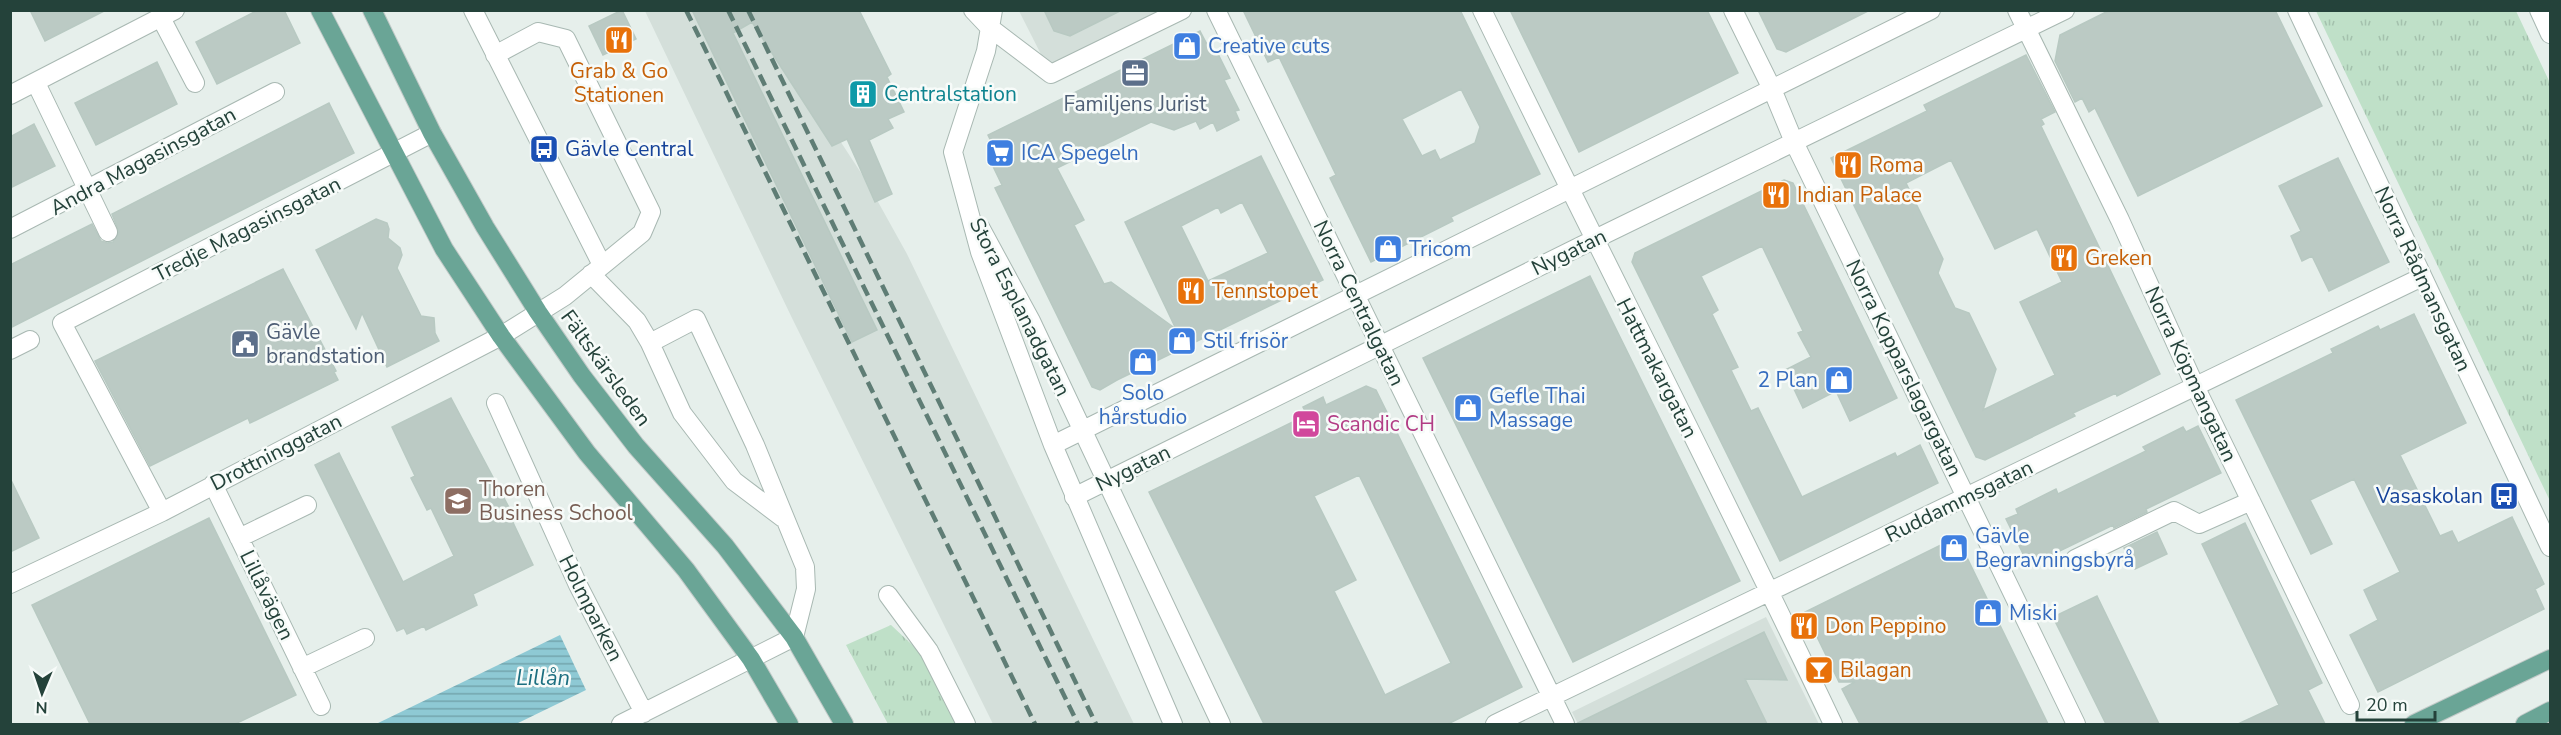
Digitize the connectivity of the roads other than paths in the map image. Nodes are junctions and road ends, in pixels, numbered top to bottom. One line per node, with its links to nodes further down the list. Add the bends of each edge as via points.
1 (320, 10): 26 (main road)
2 (372, 10): 24 (main road, Fältskärsleden)
3 (474, 10): 18 (street)
4 (972, 10): 15 (street)
5 (1182, 10): 15 (street, via 1051,74)
6 (1216, 10): 35 (street, Norra Centralgatan)
7 (1482, 10): 28 (street, Hattmakargatan)
8 (1733, 10): 21 (street, Norra Kopparslagargatan)
9 (1931, 10): 21 (street)
10 (2017, 10): 16 (street, Norra Köpmangatan)
11 (2065, 10): 16 (street, Nygatan)
12 (2297, 10): 34 (street, Norra Rådmansgatan)
13 (2539, 10): 17 (street)
14 (168, 14): 19 (street); 20 (street)
15 (991, 19): 29 (street, via 986,51 953,152)
16 (2026, 30): 25 (street, Nygatan); 42 (street, Norra Köpmangatan, via 2120,220)
17 (2550, 34)
18 (495, 55): 33 (street); 33 (street, Drottninggatan, via 538,32 566,39 651,212 642,233)
19 (36, 82): 23 (street); 27 (street)
20 (195, 83)
21 (1772, 89): 25 (street, Norra Kopparslagargatan); 28 (street)
22 (275, 92): 27 (street, Andra Magasinsgatan)
23 (10, 95)
24 (432, 133): 26 (street, Tredje Magasinsgatan); 36 (main road, Fältskärsleden)
25 (1794, 142): 32 (street, Nygatan); 49 (street, Norra Kopparslagargatan)
26 (393, 154): 37 (main road, via 444,249); 52 (street, Tredje Magasinsgatan, via 62,323)
27 (88, 190): 30 (street, Andra Magasinsgatan); 31 (street)
28 (1569, 190): 32 (street, Hattmakargatan); 35 (street)
29 (966, 202): 44 (street, Stora Esplanadgatan, via 1031,321); 45 (street, Stora Esplanadgatan, via 980,252)
30 (10, 229)
31 (108, 232)
32 (1593, 240): 40 (street, Nygatan); 58 (street, Hattmakargatan)
33 (597, 270): 36 (street, Drottninggatan); 39 (street)
34 (2422, 277): 42 (street, Ruddammsgatan); 55 (street, Norra Rådmansgatan)
35 (1355, 296): 40 (street, Norra Centralgatan); 44 (street)
36 (538, 312): 37 (street, Drottninggatan); 60 (main road, Fältskärsleden, via 636,446 725,546)
37 (501, 336): 47 (street, Drottninggatan); 62 (main road, via 552,408 686,570)
38 (30, 340): 41 (street)
39 (651, 343): 53 (street, via 682,413 734,481); 53 (street, via 696,319)
40 (1380, 345): 46 (street, Nygatan); 65 (street, Norra Centralgatan)
41 (10, 350)
42 (2195, 386): 49 (street, Ruddammsgatan); 50 (street, Norra Köpmangatan)
43 (496, 403): 69 (street, Holmparken, via 578,585)
44 (1083, 430): 45 (street); 46 (street, Stora Esplanadgatan)
45 (1053, 445): 48 (street, Stora Esplanadgatan)
46 (1107, 481): 48 (street, Nygatan); 75 (street, Stora Esplanadgatan)
47 (213, 484): 52 (street, Drottninggatan); 54 (street, Lillåvägen)
48 (1074, 497): 74 (street, Stora Esplanadgatan)
49 (1967, 497): 58 (street, Ruddammsgatan); 79 (street, Norra Kopparslagargatan)
50 (2251, 501): 56 (street, via 2199,524 2174,511); 66 (street, Norra Köpmangatan)
51 (308, 506): 54 (street)
52 (162, 512): 57 (street, Drottninggatan)
53 (784, 520): 60 (street, via 805,567 806,589)
54 (239, 538): 64 (street, Lillåvägen)
55 (2550, 547)
56 (2075, 559)
57 (10, 585)
58 (1770, 592): 65 (street, Ruddammsgatan); 78 (street, Hattmakargatan)
59 (888, 595): 73 (street, via 929,651)
60 (794, 637): 62 (street); 72 (main road, Fältskärsleden)
61 (365, 638): 64 (street)
62 (751, 659): 69 (street); 71 (main road)
63 (2550, 659): 80 (main road)
64 (302, 668): 67 (street, Lillåvägen)
65 (1552, 697): 76 (street, Ruddammsgatan); 77 (street, Norra Centralgatan)
66 (2350, 705)
67 (321, 706)
68 (2550, 711): 81 (main road)
69 (644, 713): 70 (street)
70 (621, 724)
71 (789, 724)
72 (844, 724)
73 (966, 724)
74 (1173, 724)
75 (1221, 724)
76 (1495, 724)
77 (1565, 724)
78 (1833, 724)
79 (2076, 724)
80 (2414, 724)
81 (2525, 724)

